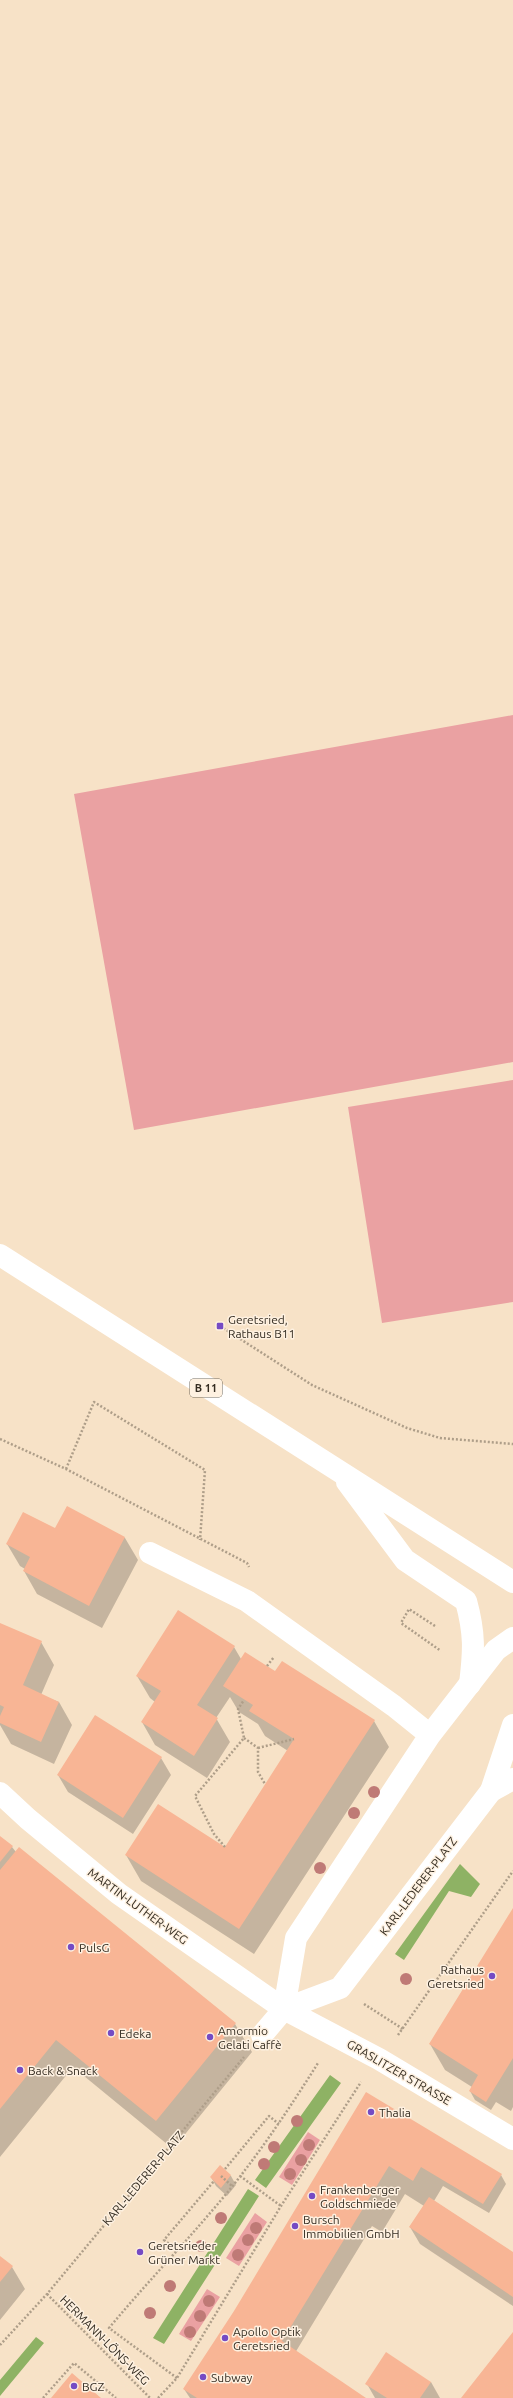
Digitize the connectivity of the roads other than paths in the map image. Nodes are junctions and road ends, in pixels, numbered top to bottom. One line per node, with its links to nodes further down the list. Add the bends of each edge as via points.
1 (0, 1254): 2 (street, B 11)
2 (338, 1470): 4 (street, B 11); 6 (street, via 405,1560 466,1601 473,1626 474,1647)
3 (150, 1553): 8 (street, via 247,1600)
4 (513, 1582)
5 (513, 1638): 6 (street, via 496,1650)
6 (470, 1684): 8 (street)
7 (513, 1725): 10 (street, KARL-LEDERER-PLATZ)
8 (430, 1735): 12 (street, via 296,1938)
9 (513, 1778): 10 (street)
10 (491, 1791): 12 (street, KARL-LEDERER-PLATZ, via 340,1988)
11 (0, 1793): 12 (street, MARTIN-LUTHER-WEG, via 119,1894)
12 (284, 2009): 13 (street, KARL-LEDERER-PLATZ); 14 (street, GRASLITZER STRASSE, via 379,2059)
13 (262, 2035)
14 (513, 2139)

